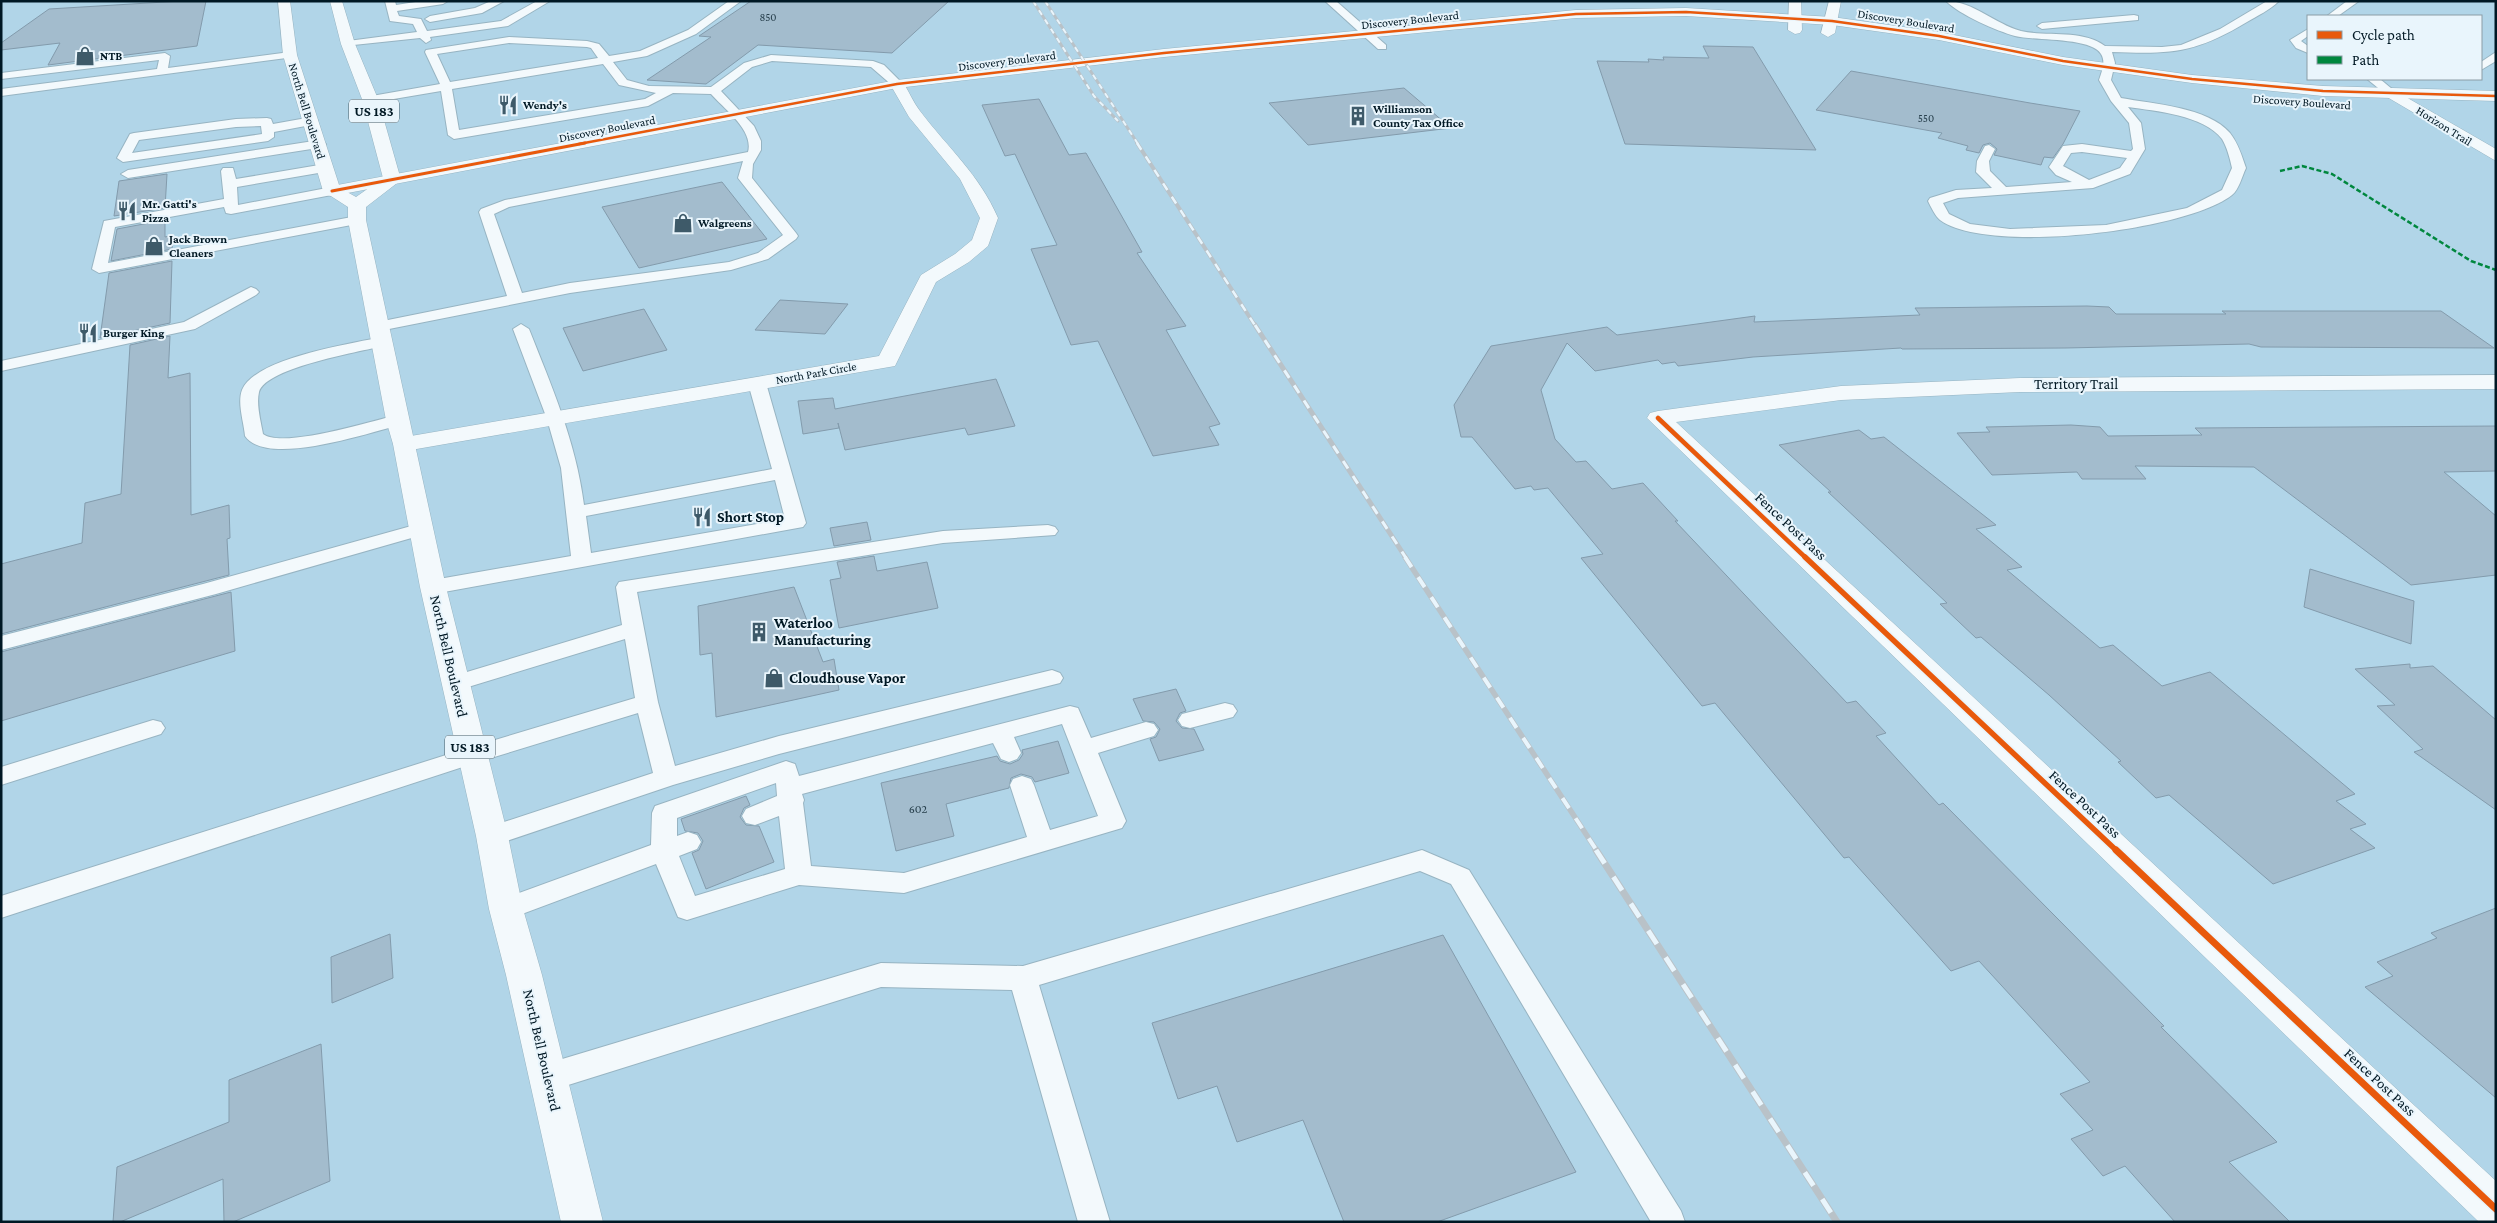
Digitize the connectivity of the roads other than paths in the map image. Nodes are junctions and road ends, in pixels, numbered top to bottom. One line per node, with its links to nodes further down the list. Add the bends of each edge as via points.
1 (284, 1): 32 (street, North Bell Boulevard)
2 (336, 1): 26 (street, US 183)
3 (443, 1): 15 (lane)
4 (736, 1): 34 (lane, via 684,35 642,54)
5 (1330, 1): 24 (lane)
6 (1794, 1): 19 (street)
7 (1835, 1): 20 (street)
8 (1951, 1): 21 (lane)
9 (2274, 1): 29 (lane, via 2235,26 2186,47 2171,50)
10 (2354, 1): 16 (lane)
11 (497, 2): 12 (lane); 18 (lane, via 478,11)
12 (507, 2)
13 (524, 3): 14 (lane)
14 (542, 3): 23 (lane, via 504,24)
15 (390, 5): 18 (lane, via 394,19)
16 (2333, 15)
17 (2134, 18): 21 (lane)
18 (417, 21): 23 (lane)
19 (1795, 24): 20 (street, Discovery Boulevard); 24 (street, Discovery Boulevard, via 1686,12 1576,14); 25 (street, Discovery Boulevard, via 1630,24)
20 (1830, 27): 38 (street, Discovery Boulevard, via 1950,51)
21 (2007, 29): 29 (lane, via 2019,34 2079,40)
22 (2307, 33): 30 (lane, via 2295,40)
23 (424, 34): 26 (lane); 31 (lane)
24 (1368, 34): 27 (lane); 46 (street, Discovery Boulevard, via 1084,62)
25 (1429, 42)
26 (348, 44): 47 (street, US 183)
27 (1387, 46): 28 (street, Discovery Boulevard)
28 (1363, 49)
29 (2105, 49): 38 (lane, via 2110,56)
30 (2307, 50)
31 (430, 52): 34 (lane, via 509,40 595,46); 40 (lane)
32 (290, 55): 37 (lane); 52 (street, North Bell Boulevard)
33 (2496, 55): 35 (lane)
34 (606, 60): 40 (lane); 41 (lane, via 623,83 633,87)
35 (2482, 65)
36 (3, 71): 37 (lane, via 165,56)
37 (162, 72): 43 (lane)
38 (2108, 74): 44 (street, Discovery Boulevard); 48 (lane); 49 (street, Discovery Boulevard, via 2230,96)
39 (2374, 80): 44 (lane)
40 (446, 85): 41 (lane, via 454,135 648,102); 47 (lane)
41 (672, 89): 42 (lane)
42 (714, 91): 46 (lane, via 748,65 771,58 873,64 880,67); 51 (lane)
43 (1, 93)
44 (2392, 94): 45 (street, Discovery Boulevard); 49 (street, Horizon Trail)
45 (2496, 96)
46 (902, 97): 51 (street, Discovery Boulevard); 78 (street, North Park Circle, via 955,160 982,199 989,218 981,242 928,279 887,361)
47 (370, 98): 67 (street, US 183)
48 (2117, 101): 60 (lane, via 2135,123 2140,149); 69 (lane, via 2213,123 2226,136 2239,168 2228,192 2191,211 2106,229 2010,233 1967,228 1944,217 1934,201 1956,194)
49 (2418, 110): 50 (street, Discovery Boulevard); 61 (street, Horizon Trail)
50 (2448, 110)
51 (736, 114): 55 (lane); 67 (street, Discovery Boulevard)
52 (312, 121): 54 (lane); 57 (street, North Bell Boulevard)
53 (769, 126): 55 (street)
54 (268, 129): 54 (lane, via 267,122 236,123 134,137 123,158 268,137)
55 (750, 129): 56 (street); 59 (lane, via 755,141)
56 (730, 133)
57 (320, 144): 62 (lane); 63 (street, North Bell Boulevard)
58 (1989, 149): 69 (lane, via 1983,162 1983,172)
59 (751, 155): 73 (lane, via 505,204 486,212); 73 (lane, via 745,178 791,236 764,256 731,266 570,288)
60 (2136, 156): 66 (lane, via 2125,171); 66 (lane, via 2082,148 2067,150 2056,167)
61 (2496, 156)
62 (227, 159): 64 (lane); 65 (lane)
63 (325, 168): 65 (lane); 68 (street, North Bell Boulevard)
64 (128, 174)
65 (230, 184): 70 (lane)
66 (2088, 185): 69 (lane)
67 (393, 189): 68 (street, Discovery Boulevard); 71 (street)
68 (332, 191): 70 (lane, via 231,210); 71 (street)
69 (2004, 192)
70 (230, 202): 71 (lane, via 109,224 99,269)
71 (357, 212): 75 (street, North Bell Boulevard / US 183)
72 (251, 292): 76 (lane, via 190,326)
73 (516, 299): 75 (lane)
74 (521, 329): 80 (lane)
75 (380, 334): 81 (street, North Bell Boulevard / US 183); 81 (lane, via 291,363 259,378 250,390 254,436 264,443 288,443)
76 (1, 366)
77 (2496, 382): 79 (street, Territory Trail, via 2010,385 1841,393)
78 (757, 384): 80 (street, North Park Circle); 82 (lane)
79 (1658, 418): 113 (street, Fence Post Pass)
80 (556, 419): 81 (street, North Park Circle); 83 (lane, via 570,468)
81 (401, 432): 84 (street, North Bell Boulevard / US 183)
82 (782, 472): 83 (lane); 86 (lane, via 796,523)
83 (576, 512): 86 (lane)
84 (422, 529): 87 (street, North Bell Boulevard / US 183); 89 (lane, via 209,590)
85 (1048, 531): 88 (lane, via 943,538 626,587)
86 (582, 561): 87 (lane)
87 (433, 587): 91 (street, North Bell Boulevard / US 183)
88 (634, 630): 91 (lane); 92 (lane)
89 (1, 643)
90 (1052, 678): 97 (lane)
91 (455, 683): 99 (street, North Bell Boulevard / US 183)
92 (647, 702): 99 (lane); 101 (lane)
93 (1225, 711): 94 (lane)
94 (1190, 720)
95 (153, 728): 100 (lane)
96 (1146, 730): 98 (lane)
97 (779, 745): 101 (lane); 103 (lane)
98 (1084, 749): 103 (lane, via 1070,714 1005,743); 106 (lane, via 1113,821)
99 (472, 755): 105 (street, North Bell Boulevard / US 183); 109 (lane)
100 (1, 776)
101 (666, 778): 105 (lane)
102 (1022, 785): 106 (lane)
103 (789, 786): 104 (lane); 107 (lane, via 664,813); 108 (lane)
104 (754, 816)
105 (492, 836): 110 (street, North Bell Boulevard / US 183)
106 (1041, 842): 108 (lane, via 904,883)
107 (676, 847): 108 (lane, via 687,909); 110 (lane)
108 (799, 875)
109 (1, 907)
110 (506, 909): 112 (street, North Bell Boulevard / US 183)
111 (1022, 978): 112 (lane, via 881,975); 115 (lane); 116 (lane, via 1422,860 1460,877)
112 (549, 1077): 114 (street, North Bell Boulevard / US 183)
113 (2496, 1209)
114 (582, 1222)
115 (1094, 1222)
116 (1669, 1222)

